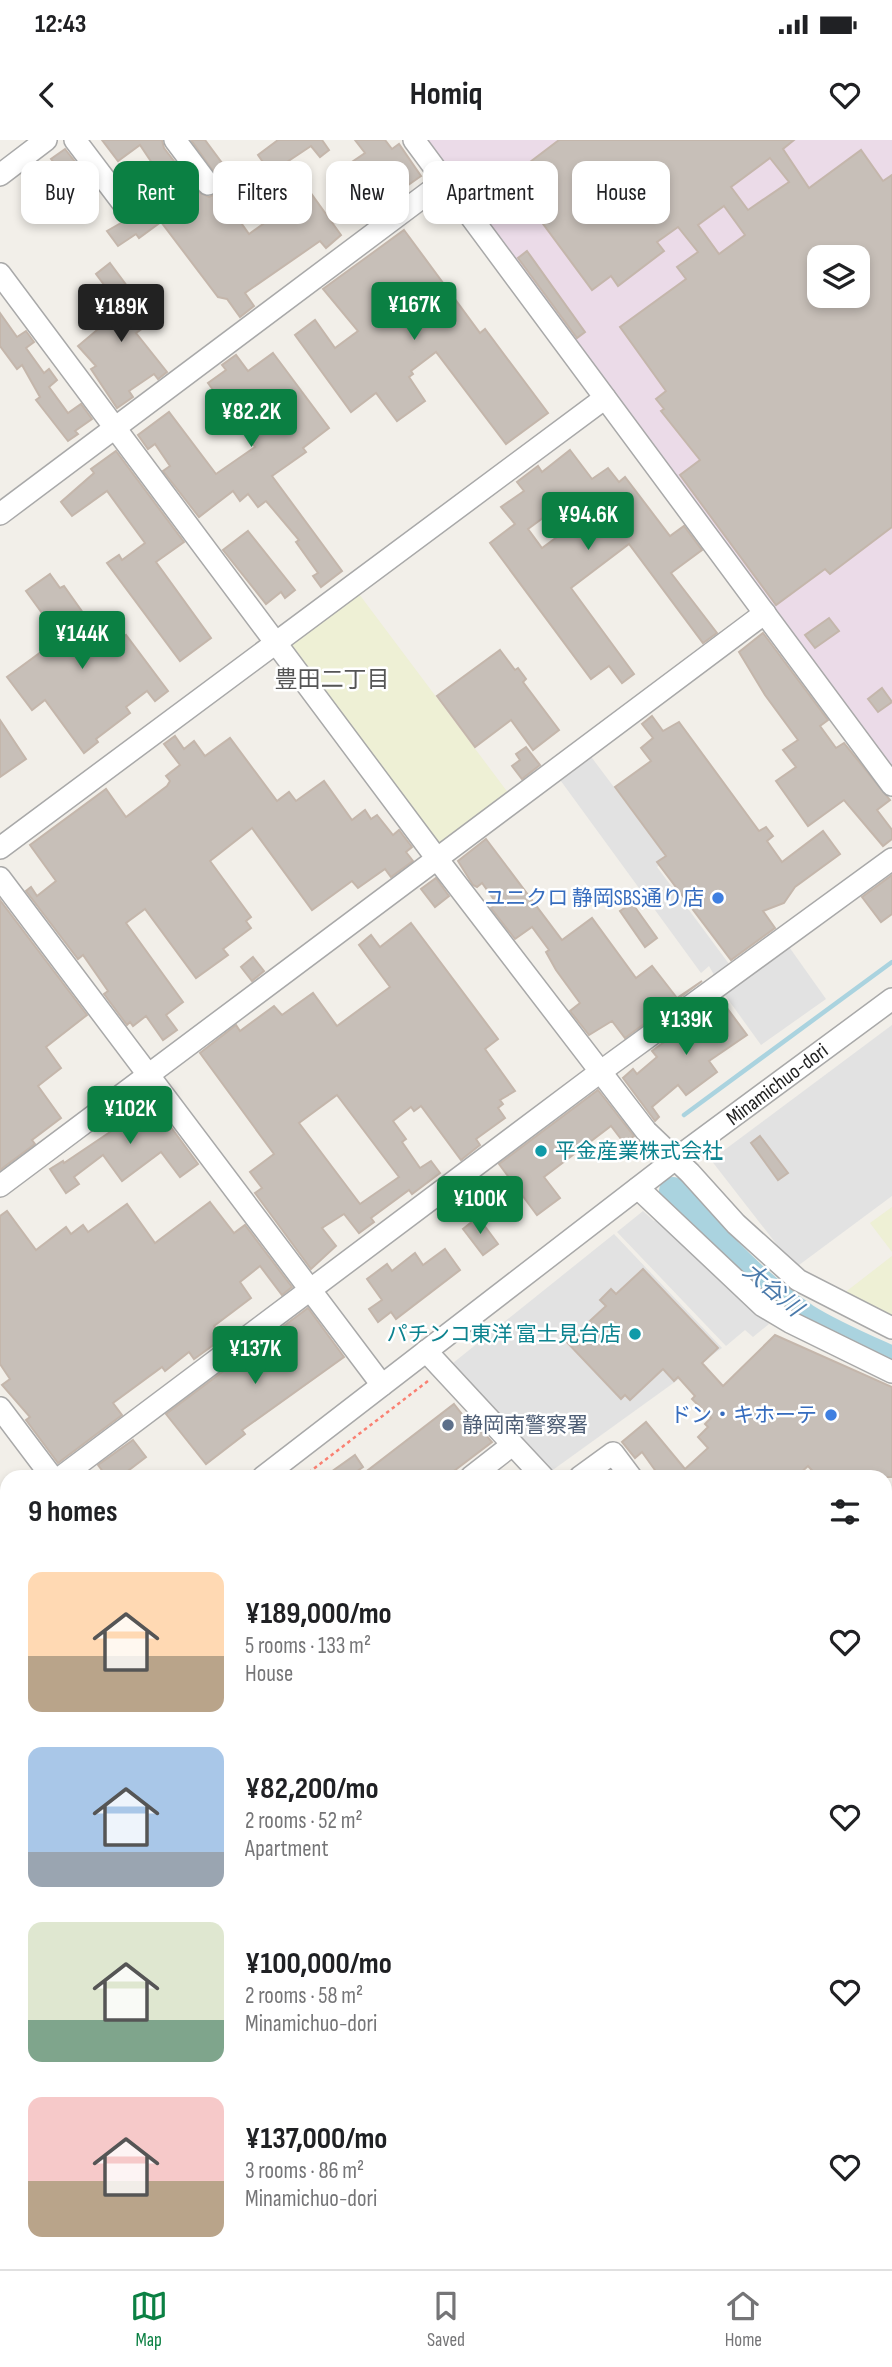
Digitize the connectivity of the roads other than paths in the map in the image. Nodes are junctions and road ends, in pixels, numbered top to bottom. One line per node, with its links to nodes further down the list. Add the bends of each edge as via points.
1 (47, 140): 6 (street)
2 (75, 140): 8 (street)
3 (176, 140): 7 (street)
4 (414, 140): 5 (street)
5 (429, 161)
6 (0, 175)
7 (208, 184)
8 (113, 190)
9 (423, 197): 13 (street)
10 (476, 224): 12 (street)
11 (0, 274): 13 (street)
12 (605, 398): 15 (street); 16 (street)
13 (116, 428): 14 (street); 16 (street)
14 (0, 514)
15 (765, 613): 17 (street); 20 (street)
16 (275, 643): 18 (street); 20 (street)
17 (892, 785)
18 (0, 848)
19 (892, 859): 23 (street)
20 (438, 860): 23 (street); 24 (street)
21 (0, 878): 24 (street)
22 (892, 999): 25 (street, Minamichuo-dori)
23 (600, 1072): 25 (street); 28 (street)
24 (148, 1075): 26 (street); 28 (street)
25 (674, 1160): 27 (street, Minamichuo-dori); 29 (street, via 798,1280)
26 (0, 1186)
27 (638, 1188): 30 (street, Minamichuo-dori); 31 (street, via 763,1306)
28 (311, 1291): 32 (street); 36 (street)
29 (892, 1328)
30 (426, 1351): 32 (street, Minamichuo-dori); 34 (street)
31 (892, 1372)
32 (382, 1385): 37 (street, Minamichuo-dori)
33 (0, 1408): 35 (street)
34 (512, 1444): 38 (street); 39 (street)
35 (47, 1470)
36 (70, 1470)
37 (272, 1470)
38 (480, 1470)
39 (536, 1470)
40 (590, 1470): 41 (street, via 613,1453)
41 (626, 1470)

